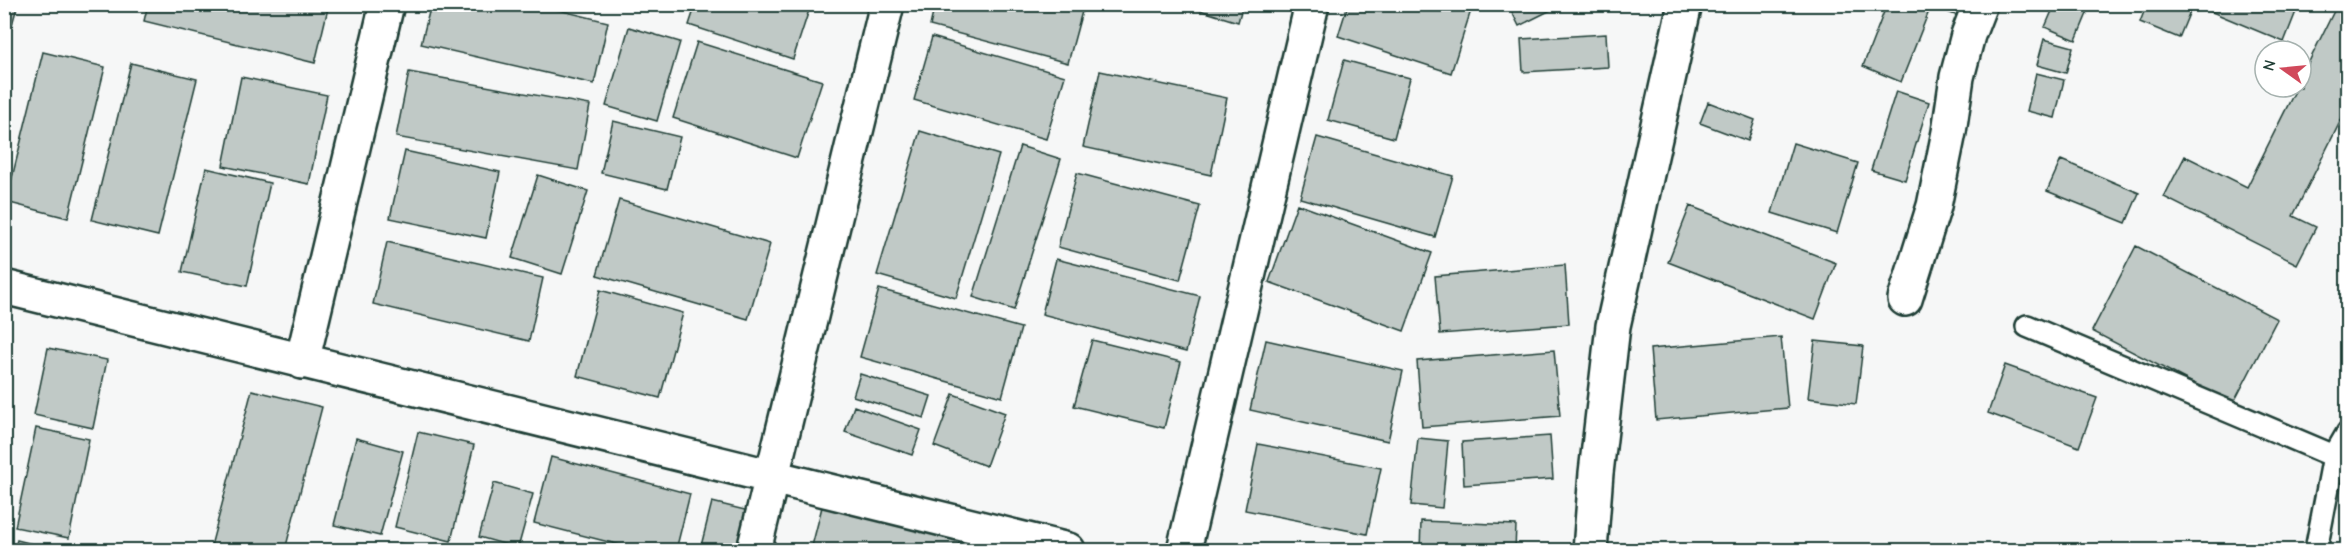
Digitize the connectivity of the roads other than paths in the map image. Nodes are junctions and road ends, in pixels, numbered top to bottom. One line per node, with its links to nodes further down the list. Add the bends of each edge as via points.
1 (387, 4): 9 (street)
2 (887, 4): 12 (street)
3 (1312, 4): 15 (street)
4 (1685, 4): 16 (street, via 1613,326)
5 (1980, 4): 7 (street, via 1957,77 1934,206)
6 (4, 287): 9 (street)
7 (1905, 299)
8 (2027, 326): 11 (lane)
9 (302, 362): 12 (street)
10 (2348, 432): 11 (lane)
11 (2334, 456): 17 (lane)
12 (772, 477): 13 (street); 14 (street)
13 (754, 550)
14 (1068, 550)
15 (1184, 550)
16 (1590, 550)
17 (2316, 550)

